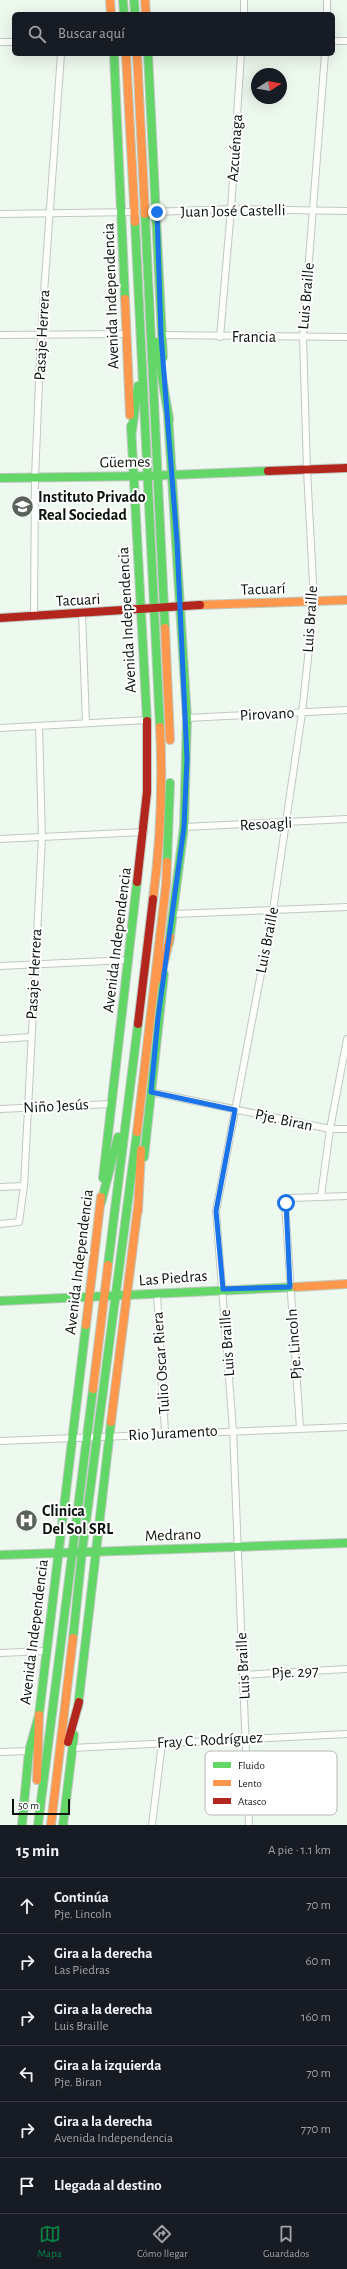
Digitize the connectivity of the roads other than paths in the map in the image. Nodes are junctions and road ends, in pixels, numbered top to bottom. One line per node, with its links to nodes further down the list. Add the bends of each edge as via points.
1 (110, 0): 7 (main road)
2 (124, 0): 8 (main road)
3 (134, 0): 9 (main road)
4 (145, 0): 10 (main road)
5 (244, 0): 11 (street)
6 (328, 0): 12 (street)
7 (111, 12)
8 (124, 12)
9 (135, 12)
10 (146, 12)
11 (244, 12)
12 (327, 12)
13 (335, 41): 14 (street)
14 (347, 41)
15 (0, 42): 16 (street)
16 (12, 42)
17 (61, 56): 32 (street, Pasaje Herrera)
18 (114, 56): 30 (main road, Avenida Independencia)
19 (126, 56): 27 (main road, Avenida Independencia)
20 (137, 56): 28 (main road, Avenida Independencia)
21 (148, 56): 29 (main road)
22 (241, 56): 24 (street, Azcuénaga)
23 (325, 56): 25 (street, Luis Braille)
24 (231, 209): 25 (street, Juan José Castelli); 29 (street, Juan José Castelli); 39 (street, Azcuénaga)
25 (313, 210): 26 (street, Juan José Castelli); 40 (street, Luis Braille)
26 (347, 211)
27 (134, 212): 28 (street, Juan José Castelli); 30 (street, Juan José Castelli); 34 (main road, Avenida Independencia)
28 (145, 212): 29 (street, Juan José Castelli); 33 (main road, Avenida Independencia)
29 (157, 212): 38 (main road)
30 (122, 213): 32 (street, Juan José Castelli); 35 (main road, Avenida Independencia)
31 (0, 214): 32 (street, Juan José Castelli)
32 (50, 214): 37 (street, Pasaje Herrera)
33 (149, 302): 42 (main road); 48 (main road, Avenida Independencia)
34 (140, 326): 43 (main road, via 139,376); 49 (main road, Avenida Independencia)
35 (125, 334): 37 (street); 43 (main road, Avenida Independencia)
36 (0, 335): 37 (street)
37 (41, 335): 51 (street, Pasaje Herrera)
38 (161, 335): 39 (street, Francia); 42 (main road)
39 (220, 337): 40 (street, Francia)
40 (303, 337): 41 (street, Francia); 45 (street, Luis Braille)
41 (347, 337)
42 (169, 419): 46 (main road)
43 (132, 431): 47 (main road, Avenida Independencia)
44 (347, 468): 45 (main road, Güemes)
45 (307, 470): 46 (main road, Güemes); 53 (street, Luis Braille)
46 (172, 474): 48 (main road, Güemes); 54 (main road)
47 (133, 475): 49 (main road, Güemes); 51 (main road, Güemes); 56 (main road, Avenida Independencia)
48 (157, 475): 49 (main road, Güemes); 55 (main road, Avenida Independencia)
49 (147, 476): 55 (main road, Avenida Independencia)
50 (0, 478): 51 (main road, Güemes)
51 (35, 478): 58 (street, Pasaje Herrera)
52 (347, 600): 53 (main road, Tacuarí)
53 (314, 602): 54 (main road, Tacuarí); 61 (street, Luis Braille)
54 (180, 606): 55 (main road, Tacuari); 62 (main road)
55 (159, 608): 56 (main road, Tacuari); 80 (main road, Avenida Independencia, via 170,725 170,819 166,885); 85 (main road, Avenida Independencia, via 163,782 160,836)
56 (140, 610): 57 (main road, Tacuari); 63 (main road, Avenida Independencia)
57 (82, 614): 58 (main road, Tacuari); 64 (street)
58 (34, 616): 59 (main road, Tacuari)
59 (0, 618)
60 (347, 710): 61 (street, Pirovano)
61 (302, 713): 62 (street, Pirovano); 68 (street, Luis Braille)
62 (187, 718): 69 (main road)
63 (147, 720): 64 (street); 70 (main road, Avenida Independencia, via 148,773)
64 (86, 723): 65 (street)
65 (39, 726): 66 (street); 71 (street, Pasaje Herrera)
66 (0, 728)
67 (347, 819): 68 (street, Resoagli)
68 (287, 823): 69 (street, Resoagli); 74 (street, Luis Braille)
69 (184, 827): 75 (main road)
70 (144, 832): 71 (street); 77 (main road, Avenida Independencia)
71 (42, 838): 72 (street); 78 (street, Pasaje Herrera)
72 (0, 839)
73 (347, 907): 74 (street)
74 (273, 910): 75 (street); 90 (street, Luis Braille)
75 (173, 914): 76 (main road)
76 (170, 937): 80 (main road); 86 (main road, via 158,1018)
77 (129, 960): 78 (street); 87 (main road, Avenida Independencia)
78 (34, 964): 79 (street); 81 (street, Pasaje Herrera)
79 (0, 966)
80 (149, 1018): 84 (main road, Avenida Independencia)
81 (30, 1038): 82 (street); 88 (street, Pasaje Herrera)
82 (0, 1039)
83 (347, 1039): 92 (street)
84 (143, 1086): 98 (main road); 105 (main road, Avenida Independencia)
85 (130, 1090): 97 (main road); 107 (main road, Avenida Independencia)
86 (151, 1092): 90 (street, Pje. Biran); 98 (main road)
87 (111, 1104): 88 (street, Niño Jesús); 97 (main road, Avenida Independencia)
88 (27, 1108): 89 (street, Niño Jesús); 93 (street, Pasaje Herrera)
89 (0, 1109)
90 (235, 1110): 92 (street, Pje. Biran); 102 (street, Luis Braille, via 216,1211)
91 (347, 1128): 92 (street, Pje. Biran)
92 (330, 1129): 95 (street)
93 (24, 1186): 94 (street); 99 (street, Pasaje Herrera, via 19,1222)
94 (0, 1187)
95 (321, 1196): 96 (street, Pje. Lincoln); 101 (street, Pje. Lincoln, via 290,1198 286,1203)
96 (347, 1196)
97 (101, 1203): 106 (main road, Avenida Independencia)
98 (138, 1211): 104 (main road)
99 (0, 1224)
100 (347, 1284): 101 (main road, Las Piedras)
101 (290, 1287): 102 (main road, Las Piedras); 110 (street, Pje. Lincoln)
102 (223, 1289): 103 (main road, Las Piedras); 111 (street, Luis Braille)
103 (157, 1293): 104 (main road, Las Piedras); 112 (street, Tulio Oscar Riera)
104 (128, 1295): 105 (main road, Las Piedras); 113 (main road, via 118,1361)
105 (114, 1297): 107 (main road, Las Piedras); 115 (main road, Avenida Independencia)
106 (88, 1298): 107 (main road, Las Piedras); 108 (main road, Las Piedras); 116 (main road, Avenida Independencia)
107 (103, 1298): 114 (main road, Avenida Independencia)
108 (0, 1301)
109 (347, 1427): 110 (street, Rio Juramento)
110 (300, 1428): 111 (street, Rio Juramento)
111 (233, 1430): 112 (street, Rio Juramento); 119 (street, Luis Braille)
112 (165, 1433): 113 (street, Rio Juramento)
113 (111, 1436): 115 (street, Rio Juramento); 123 (main road)
114 (88, 1438): 115 (street, Rio Juramento); 116 (street, Rio Juramento); 121 (main road, Avenida Independencia)
115 (97, 1438): 122 (main road, Avenida Independencia)
116 (70, 1439): 117 (street, Rio Juramento); 120 (main road, Avenida Independencia)
117 (0, 1441)
118 (347, 1542): 119 (main road, Medrano)
119 (238, 1546): 123 (main road, Medrano); 128 (street, Luis Braille)
120 (58, 1552): 121 (main road, Medrano); 124 (main road, Medrano); 125 (main road, Avenida Independencia)
121 (71, 1552): 122 (main road, Medrano); 139 (main road, Avenida Independencia)
122 (82, 1552): 123 (main road, Medrano); 138 (main road, Avenida Independencia)
123 (97, 1552): 129 (main road)
124 (0, 1555)
125 (45, 1652): 126 (street); 130 (main road, Avenida Independencia)
126 (0, 1653)
127 (347, 1669): 128 (street, Pje. 297)
128 (243, 1675): 132 (street, Luis Braille)
129 (79, 1702): 134 (main road); 138 (main road)
130 (38, 1715): 135 (main road, Avenida Independencia); 139 (main road)
131 (347, 1734): 132 (street, Fray C. Rodríguez)
132 (246, 1737): 133 (street, Fray C. Rodríguez); 136 (street, Luis Braille)
133 (162, 1743): 134 (street, Fray C. Rodríguez); 145 (street)
134 (72, 1748): 144 (main road)
135 (29, 1751): 137 (street); 141 (main road, Avenida Independencia)
136 (246, 1751)
137 (0, 1752)
138 (55, 1799): 143 (main road, Avenida Independencia)
139 (39, 1810): 142 (main road, Avenida Independencia)
140 (249, 1815): 146 (street, Luis Braille)
141 (22, 1825)
142 (38, 1825)
143 (51, 1825)
144 (63, 1825)
145 (152, 1825)
146 (249, 1825)

